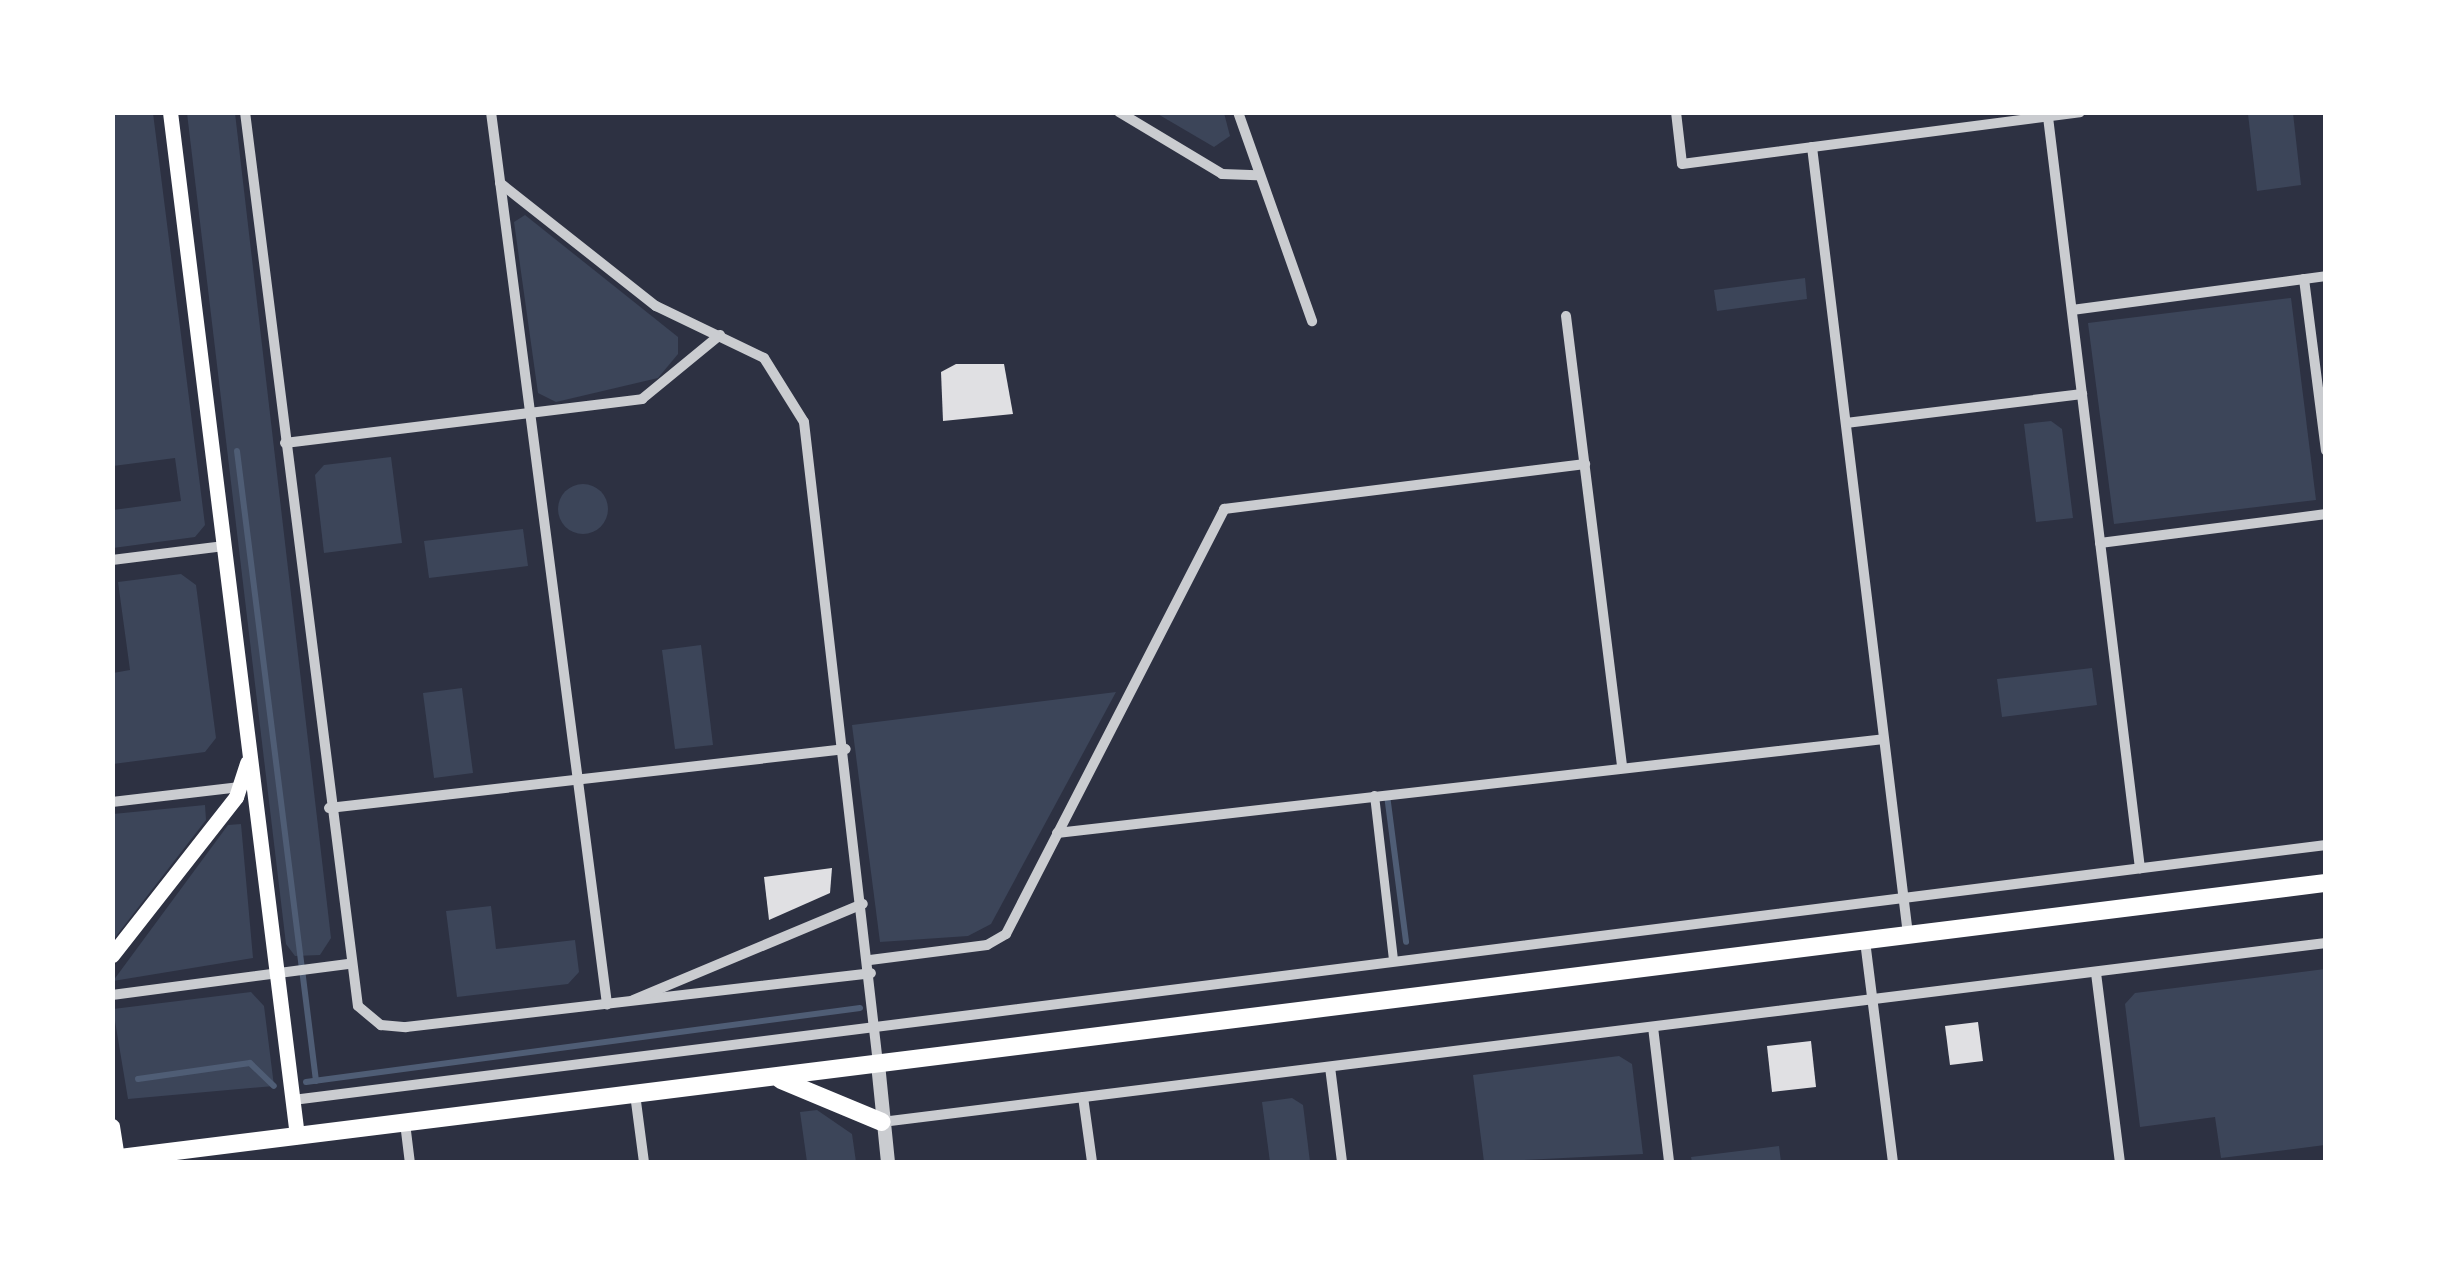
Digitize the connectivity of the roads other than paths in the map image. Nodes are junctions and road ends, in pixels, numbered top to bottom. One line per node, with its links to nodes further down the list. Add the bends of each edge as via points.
1 (170, 112): 26 (main road)
2 (245, 112): 21 (street)
3 (491, 112): 11 (street)
4 (1120, 112): 10 (street, via 1222,174)
5 (1238, 112): 10 (street)
6 (1676, 112): 9 (street, via 1682,164)
7 (2080, 112): 8 (street)
8 (2048, 117): 9 (street); 14 (street)
9 (1812, 147): 20 (street)
10 (1257, 175): 16 (street)
11 (500, 182): 17 (street, via 656,306); 19 (street)
12 (2326, 276): 13 (street)
13 (2304, 279): 14 (street); 22 (street)
14 (2072, 310): 18 (street)
15 (1566, 316): 23 (street)
16 (1312, 321)
17 (720, 335): 19 (street, via 654,395); 30 (street, via 769,363 807,431)
18 (2082, 394): 20 (street); 25 (street)
19 (528, 414): 21 (street); 32 (street)
20 (1846, 423): 29 (street)
21 (285, 444): 36 (street)
22 (2326, 451)
23 (1585, 464): 31 (street); 37 (street, via 1224,509)
24 (2326, 514): 25 (street)
25 (2100, 543): 39 (street)
26 (224, 546): 27 (street); 28 (main road)
27 (112, 560)
28 (248, 738): 33 (main road); 50 (main road)
29 (1884, 739): 31 (street); 41 (street)
30 (846, 749): 32 (street); 42 (street)
31 (1622, 766): 34 (street)
32 (578, 780): 36 (street); 56 (street)
33 (241, 786): 35 (street); 46 (main road)
34 (1374, 795): 37 (street); 47 (street)
35 (112, 802)
36 (329, 808): 49 (street)
37 (1057, 833): 48 (street, via 998,942)
38 (2326, 845): 39 (street)
39 (2140, 868): 41 (street)
40 (2326, 883): 43 (main road)
41 (1903, 896): 43 (street); 47 (street)
42 (864, 904): 48 (street); 54 (street)
43 (1908, 935): 44 (main road)
44 (1865, 940): 55 (street); 59 (main road)
45 (2326, 943): 52 (street)
46 (112, 955)
47 (1393, 958): 57 (street)
48 (870, 960): 51 (street)
49 (348, 964): 50 (street); 56 (street, via 368,1017 398,1027)
50 (285, 972): 53 (street); 64 (main road)
51 (871, 973): 54 (street); 57 (street)
52 (2096, 973): 55 (street); 78 (street)
53 (112, 995)
54 (632, 1000): 56 (street)
55 (1873, 1000): 58 (street); 77 (street)
56 (607, 1004)
57 (877, 1021): 59 (street); 64 (street)
58 (1653, 1027): 60 (street); 76 (street)
59 (878, 1064): 61 (main road); 66 (street)
60 (1330, 1067): 63 (street); 75 (street)
61 (770, 1077): 62 (main road); 66 (main road)
62 (635, 1094): 65 (main road); 72 (street)
63 (1083, 1098): 66 (street); 74 (street)
64 (293, 1100): 68 (main road)
65 (405, 1122): 68 (main road); 71 (street)
66 (882, 1122): 73 (street)
67 (112, 1126): 70 (main road)
68 (297, 1136): 69 (main road)
69 (165, 1158): 70 (main road)
70 (116, 1160)
71 (410, 1162)
72 (644, 1162)
73 (888, 1162)
74 (1092, 1162)
75 (1342, 1162)
76 (1669, 1162)
77 (1893, 1162)
78 (2120, 1162)

